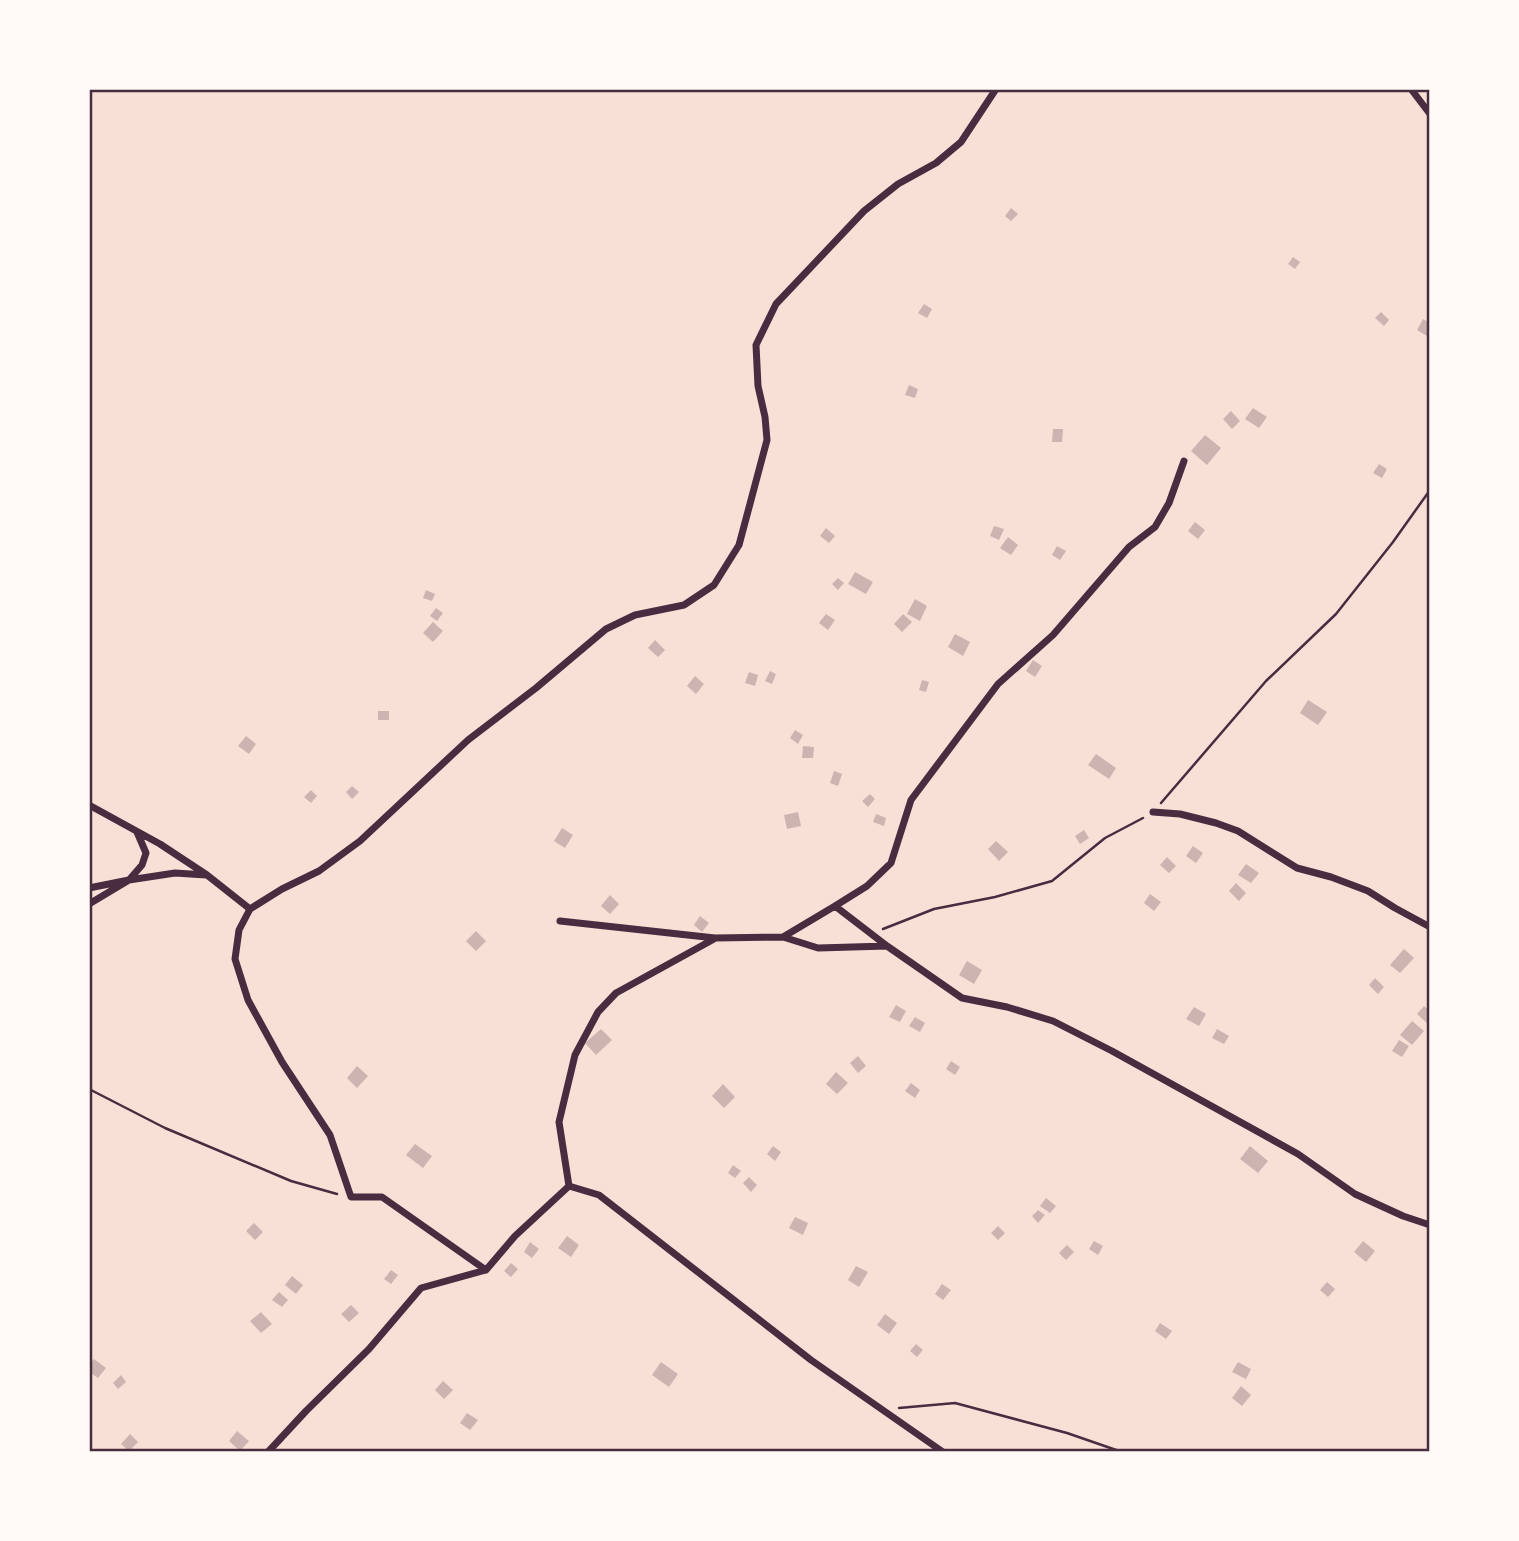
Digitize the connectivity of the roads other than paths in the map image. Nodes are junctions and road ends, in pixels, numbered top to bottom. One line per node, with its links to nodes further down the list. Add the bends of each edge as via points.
1 (996, 89): 13 (street, via 961,142 864,211 776,304 756,345 767,440 739,545 715,584 684,605 635,615 606,629 468,740 360,841 319,871)
2 (1411, 89): 3 (street)
3 (1430, 114)
4 (1184, 461): 12 (street, via 1155,527 1129,547 1053,635 998,684 911,800 891,863 867,886)
5 (89, 805): 7 (street)
6 (1153, 812): 15 (street, via 1180,814 1238,831 1297,868 1368,891)
7 (137, 832): 8 (street); 9 (street, via 146,853 142,866)
8 (207, 875): 9 (street, via 175,873); 13 (street)
9 (129, 880): 10 (street); 11 (street)
10 (89, 888)
11 (89, 904)
12 (835, 906): 16 (street); 18 (street)
13 (250, 909): 21 (street, via 239,930 235,960 247,1000 330,1135 351,1197 382,1196)
14 (560, 921): 17 (street)
15 (1430, 927)
16 (783, 937): 17 (street); 18 (street, via 818,948)
17 (715, 938): 19 (street, via 616,993 598,1012 575,1055 559,1122)
18 (887, 946): 20 (street, via 962,998 1052,1021 1298,1154 1355,1194)
19 (569, 1186): 21 (street); 23 (street, via 600,1195 811,1360)
20 (1430, 1225)
21 (486, 1270): 22 (street, via 421,1288 369,1349)
22 (268, 1452)
23 (943, 1452)

